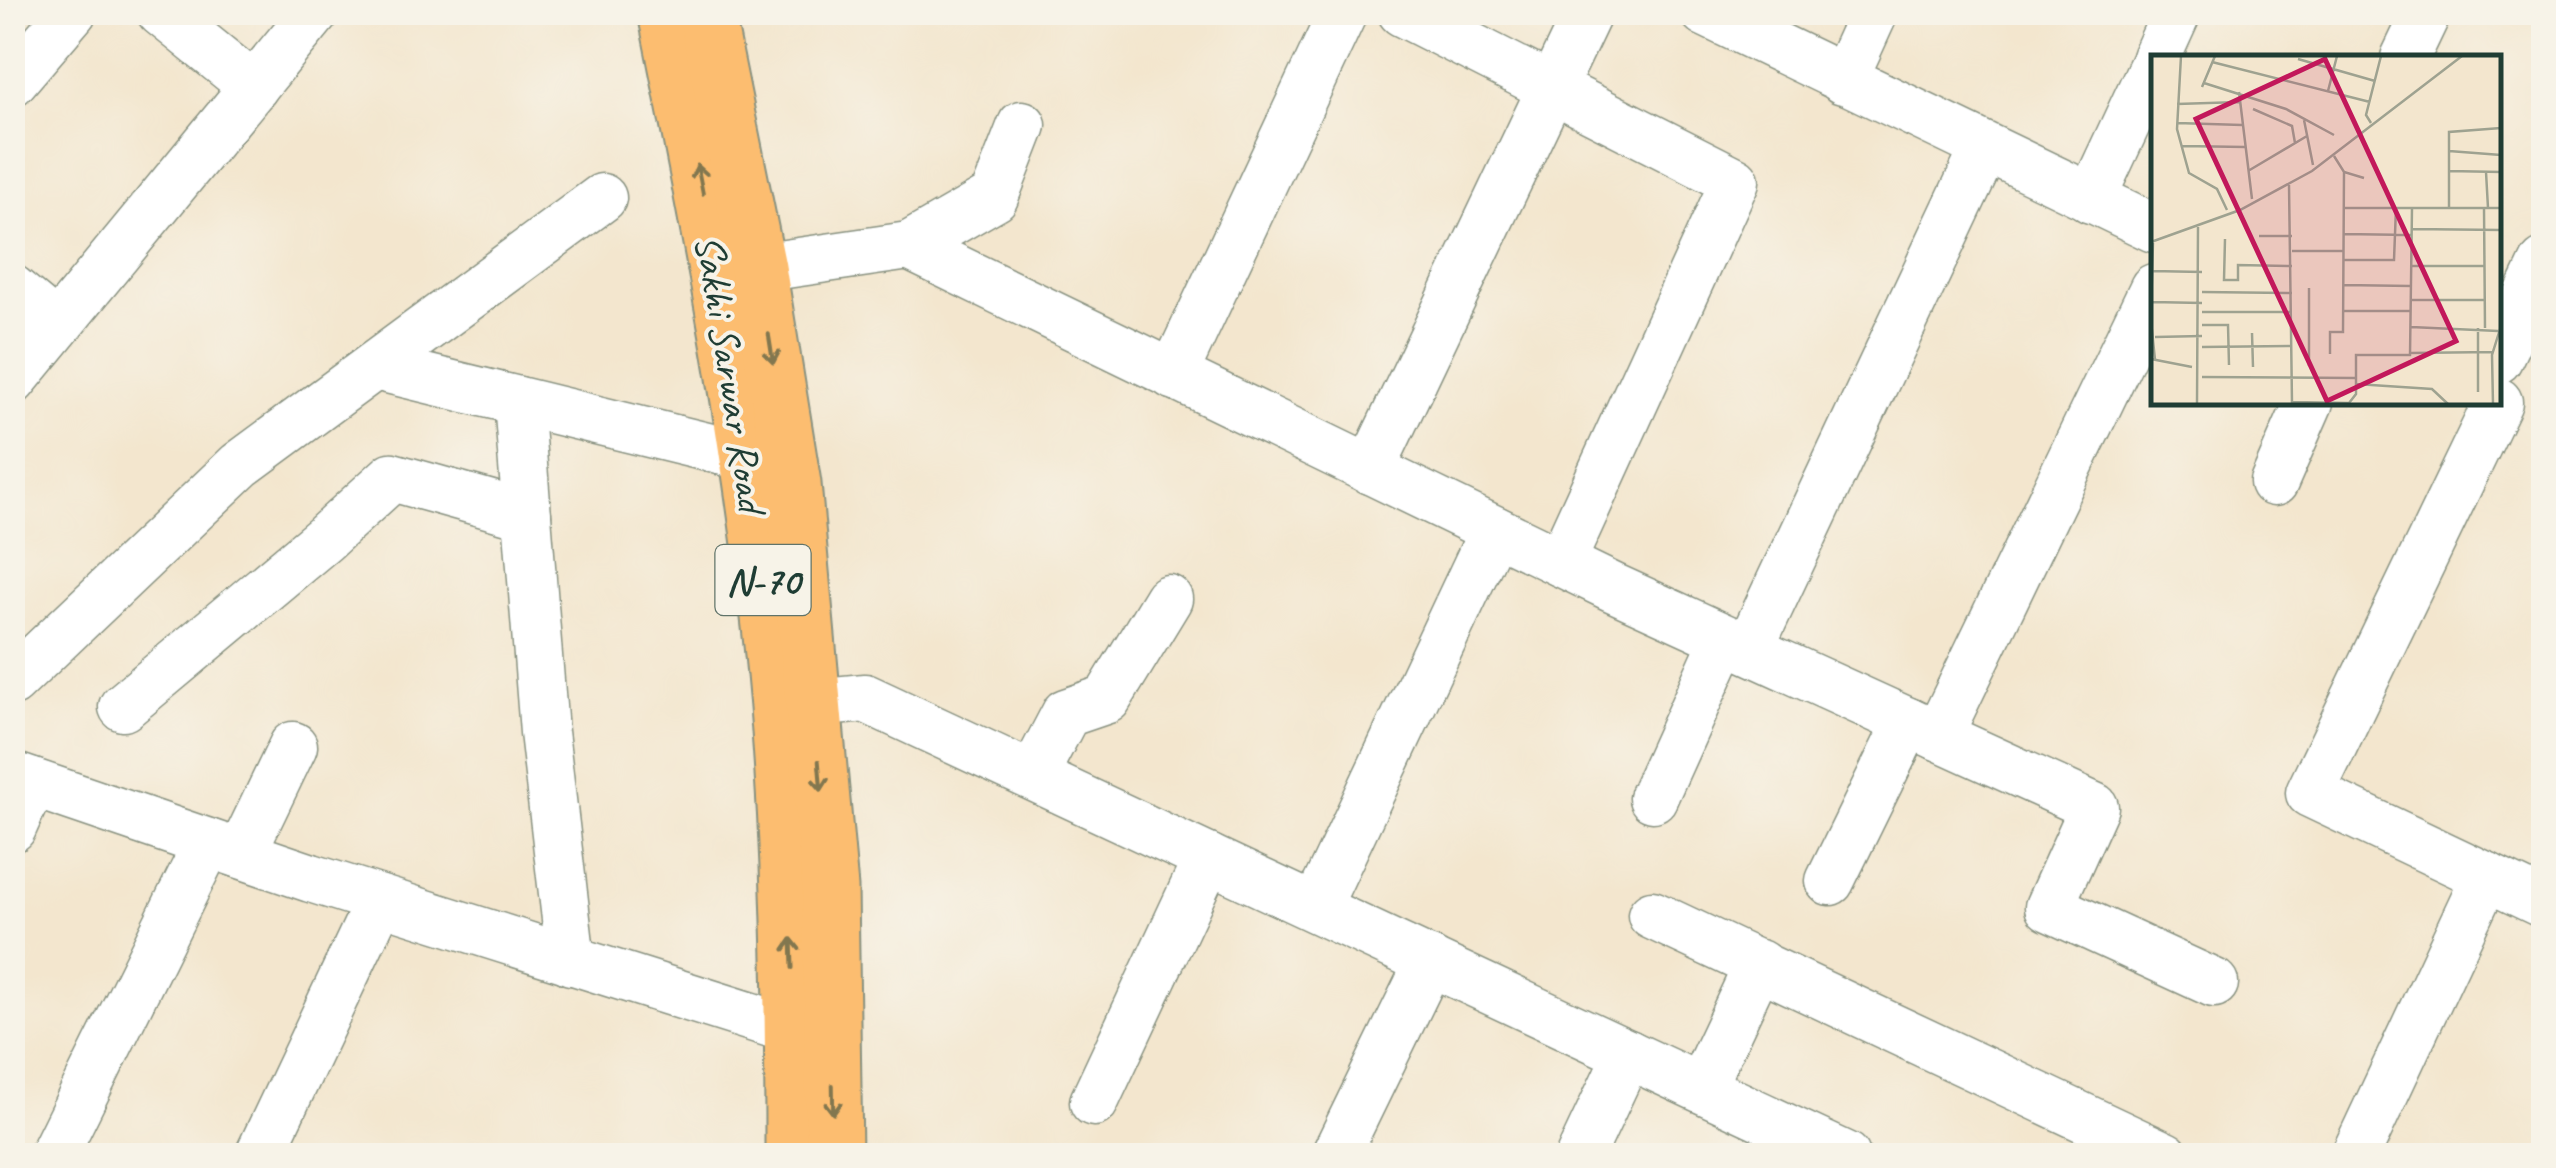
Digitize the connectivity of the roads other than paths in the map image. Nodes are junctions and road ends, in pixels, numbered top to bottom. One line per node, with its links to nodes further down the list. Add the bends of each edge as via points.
1 (72, 12): 17 (street)
2 (161, 12): 18 (street)
3 (315, 12): 18 (street)
4 (666, 12): 38 (highway, Sakhi Sarwar Road / N-70, one-way to 4)
5 (706, 12): 27 (highway, N-70)
6 (1342, 12): 33 (street)
7 (1402, 12): 19 (street)
8 (1588, 12): 19 (street)
9 (1705, 12): 16 (street)
10 (1874, 12): 16 (street)
11 (2177, 12): 13 (street)
12 (2427, 12): 14 (street)
13 (2158, 55)
14 (2407, 55)
15 (2151, 70): 23 (street)
16 (1844, 80): 21 (street)
17 (12, 82)
18 (254, 87): 30 (street)
19 (1552, 88): 39 (street); 43 (street, via 1735,181)
20 (1022, 125): 25 (street, via 994,197)
21 (1986, 148): 23 (street); 45 (street)
22 (602, 198): 32 (street)
23 (2091, 199): 24 (street)
24 (2151, 227)
25 (909, 246): 27 (street); 33 (street)
26 (2544, 263): 31 (street)
27 (758, 268): 47 (highway, N-70, one-way to 47, via 794,484)
28 (12, 288): 30 (street)
29 (2151, 294): 49 (street)
30 (56, 326): 34 (street)
31 (2501, 353)
32 (375, 366): 35 (street); 46 (street, via 240,464)
33 (1173, 375): 39 (street)
34 (12, 381)
35 (518, 401): 38 (street); 41 (street)
36 (2308, 405): 40 (street)
37 (2497, 405): 58 (street, via 2310,793)
38 (748, 458): 59 (highway, Sakhi Sarwar Road / N-70, via 780,729)
39 (1370, 470): 42 (street)
40 (2274, 482)
41 (527, 515): 48 (street, via 392,477); 63 (street)
42 (1494, 530): 43 (street); 61 (street)
43 (1561, 562): 45 (street)
44 (1168, 599): 51 (street, via 1106,699 1066,713)
45 (1737, 644): 49 (street); 53 (street)
46 (12, 682)
47 (814, 703): 51 (street, via 864,698); 59 (highway, N-70, one-way to 59)
48 (122, 706)
49 (1923, 729): 57 (street); 66 (street, via 2094,807 2050,907)
50 (293, 746): 55 (street)
51 (1033, 776): 56 (street)
52 (22, 780): 54 (street); 55 (street)
53 (1653, 798)
54 (12, 828)
55 (224, 848): 60 (street); 72 (street)
56 (1208, 858): 61 (street); 70 (street)
57 (1830, 882)
58 (2525, 888): 80 (street)
59 (810, 891): 67 (highway, Sakhi Sarwar Road / N-70, one-way to 59); 75 (highway, N-70, one-way to 75)
60 (380, 900): 63 (street); 73 (street)
61 (1316, 908): 64 (street)
62 (1652, 915): 65 (street)
63 (570, 961): 67 (street)
64 (1430, 961): 68 (street); 76 (street)
65 (1760, 964): 69 (street); 79 (street)
66 (2214, 983)
67 (793, 1030): 74 (highway, Sakhi Sarwar Road / N-70)
68 (1628, 1054): 69 (street); 77 (street)
69 (1700, 1088): 71 (street)
70 (1094, 1102)
71 (1761, 1138): 78 (street)
72 (53, 1156)
73 (259, 1156)
74 (793, 1156)
75 (834, 1156)
76 (1335, 1156)
77 (1580, 1156)
78 (1846, 1156)
79 (2166, 1156)
80 (2355, 1156)

